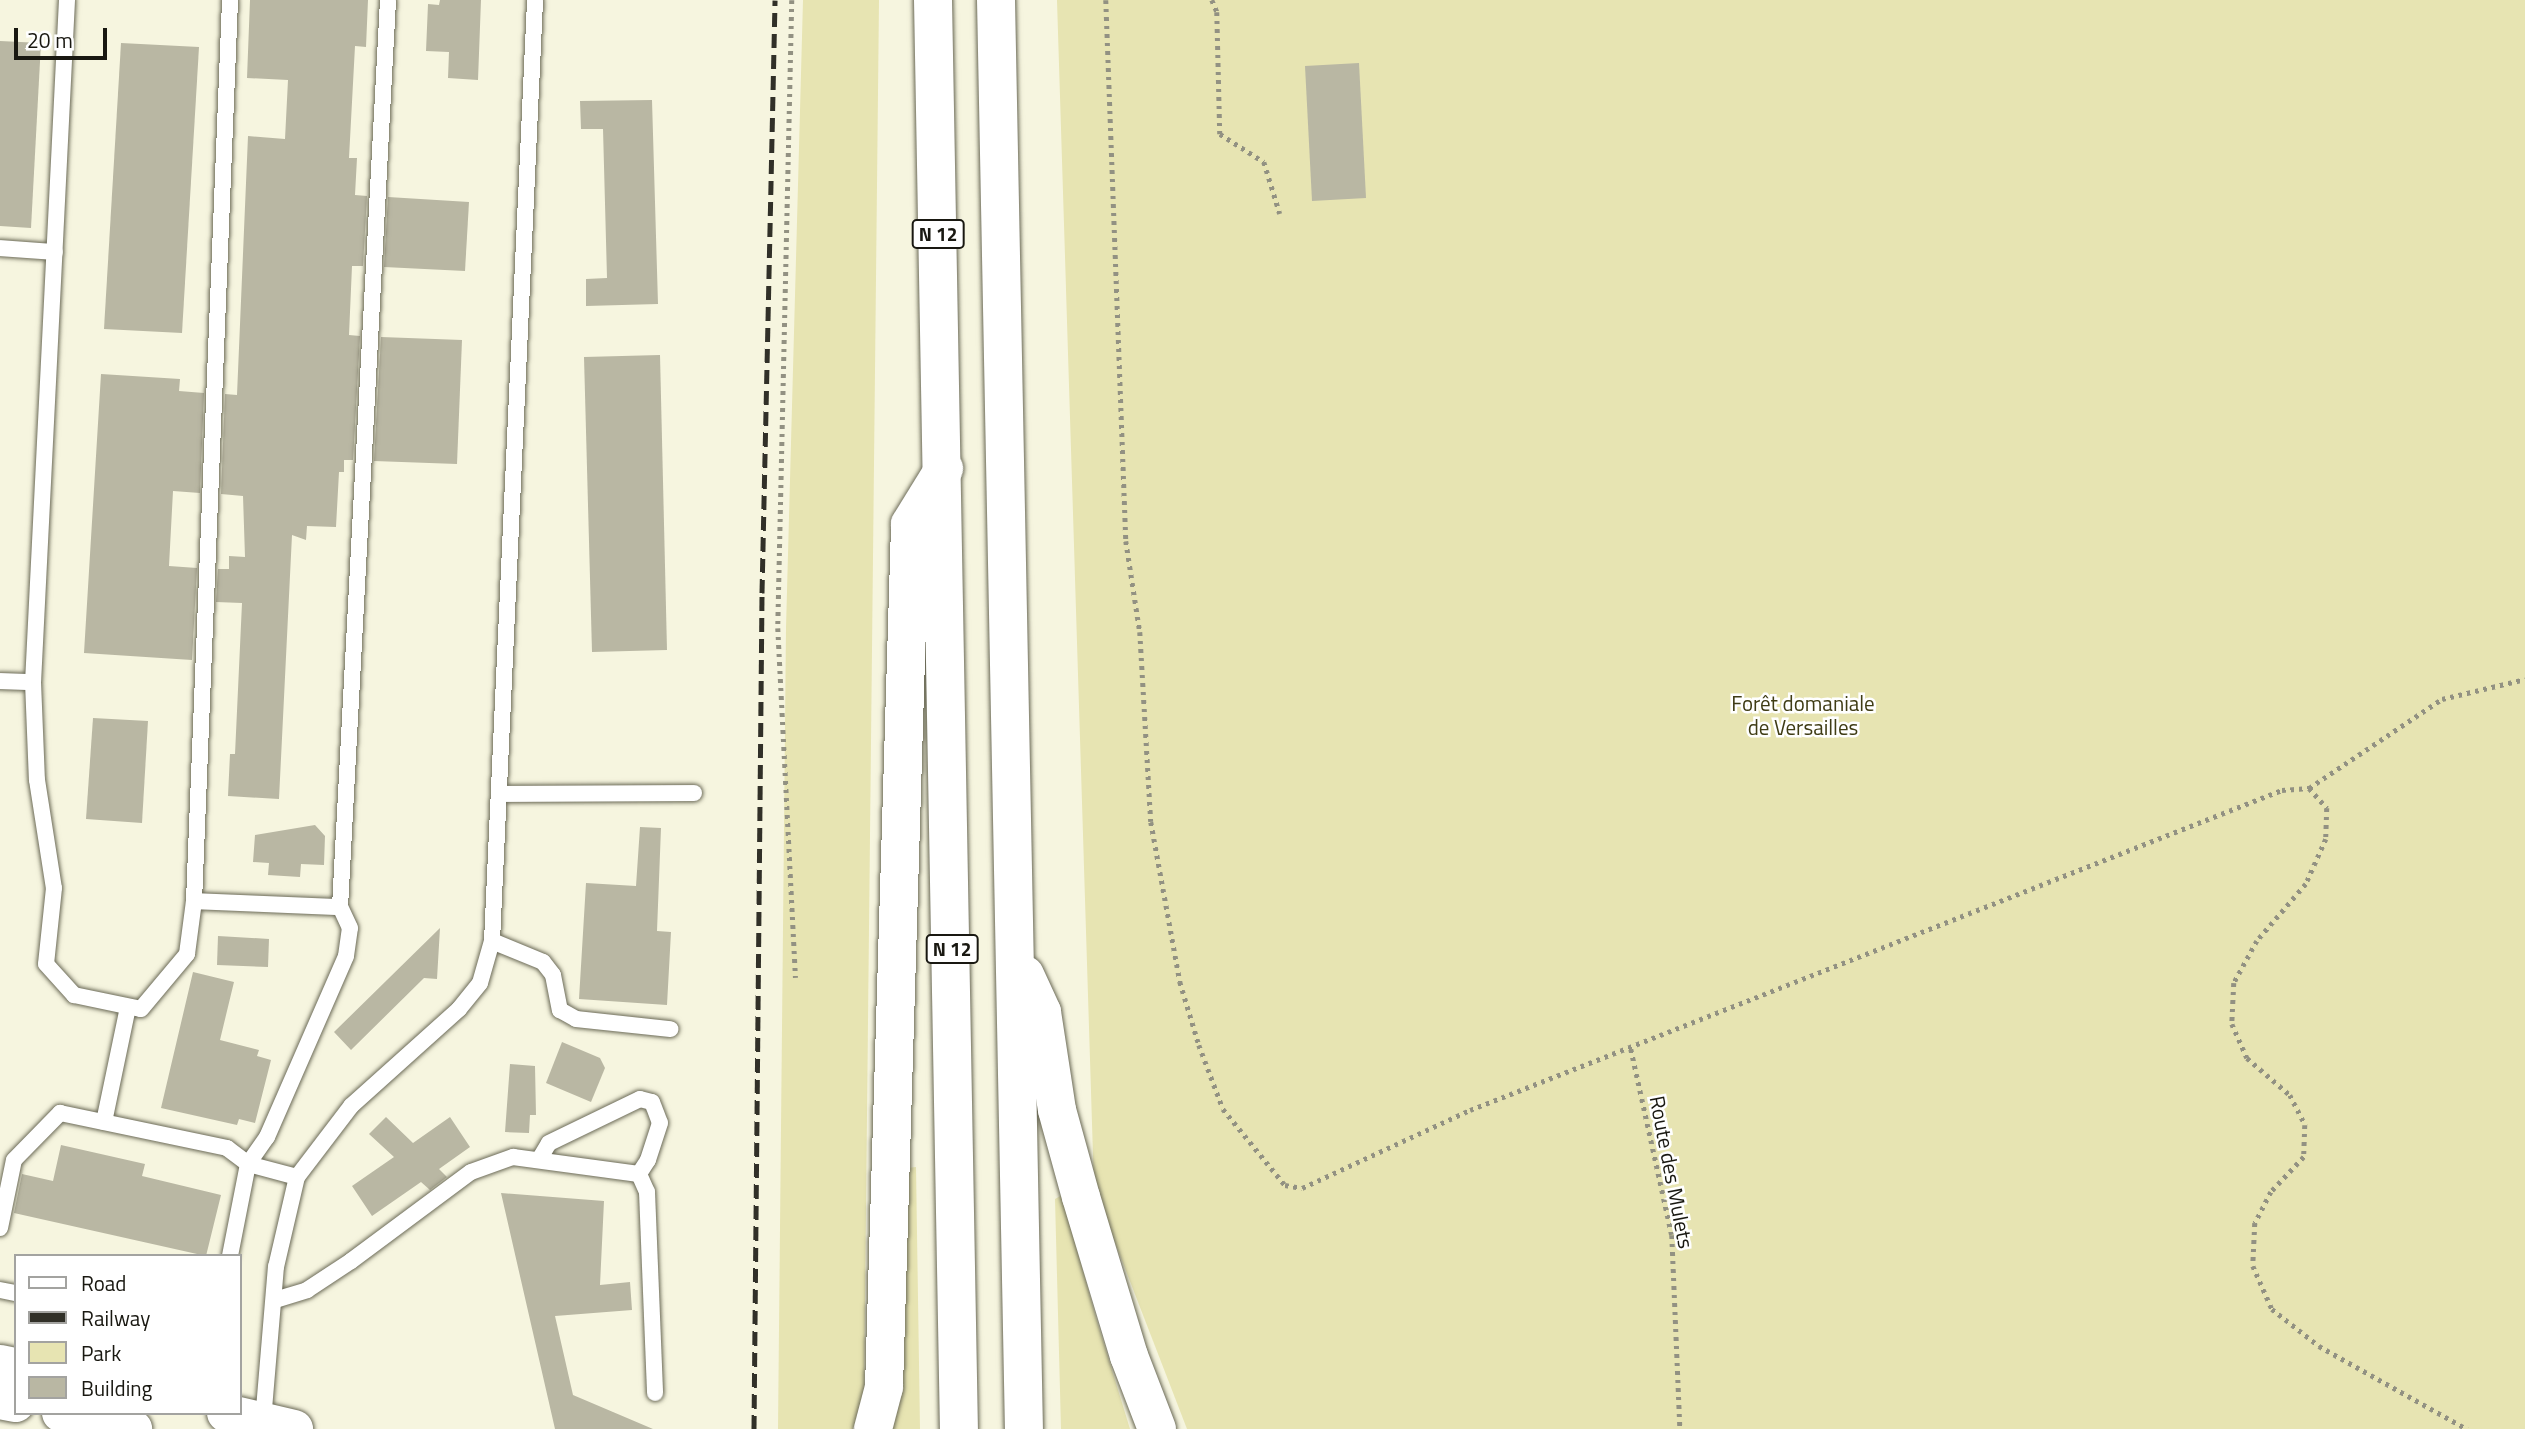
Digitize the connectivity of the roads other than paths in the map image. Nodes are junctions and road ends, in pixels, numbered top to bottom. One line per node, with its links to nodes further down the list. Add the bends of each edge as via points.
1 (67, 0): 8 (lane)
2 (230, 0): 14 (lane)
3 (388, 0): 15 (lane)
4 (536, 0): 13 (lane)
5 (933, 0): 9 (main road, N 12)
6 (996, 0): 17 (main road)
7 (0, 248): 8 (lane)
8 (55, 252): 11 (lane)
9 (944, 469): 33 (main road, via 910,524 884,1387); 34 (main road, N 12)
10 (0, 681): 11 (lane)
11 (33, 682): 18 (lane, via 37,780 54,888 46,964 74,995)
12 (695, 793): 13 (lane)
13 (499, 794): 16 (lane)
14 (194, 901): 15 (lane); 18 (lane, via 187,954 141,1009)
15 (340, 907): 22 (lane, via 350,928 346,956 267,1137)
16 (492, 941): 19 (lane, via 543,962 553,975 560,1010 576,1019); 24 (lane, via 480,983 466,1000 351,1106)
17 (1015, 954): 35 (main road); 36 (main road, via 1042,1012 1057,1110 1074,1172 1129,1356)
18 (128, 1007): 20 (lane)
19 (670, 1030)
20 (104, 1122): 22 (lane, via 227,1148); 25 (lane, via 60,1113 23,1150 14,1160)
21 (540, 1158): 23 (lane); 23 (lane, via 549,1143 640,1099 652,1101 660,1123); 27 (lane, via 513,1157 471,1172 307,1290)
22 (248, 1164): 24 (lane); 26 (lane)
23 (639, 1174): 28 (lane, via 647,1192)
24 (297, 1177): 27 (lane, via 275,1267)
25 (0, 1228)
26 (230, 1254)
27 (275, 1300): 31 (lane)
28 (655, 1393)
29 (70, 1415): 32 (main road)
30 (235, 1415): 31 (main road)
31 (279, 1425)
32 (133, 1429)
33 (873, 1429)
34 (959, 1429)
35 (1024, 1429)
36 (1157, 1429)

